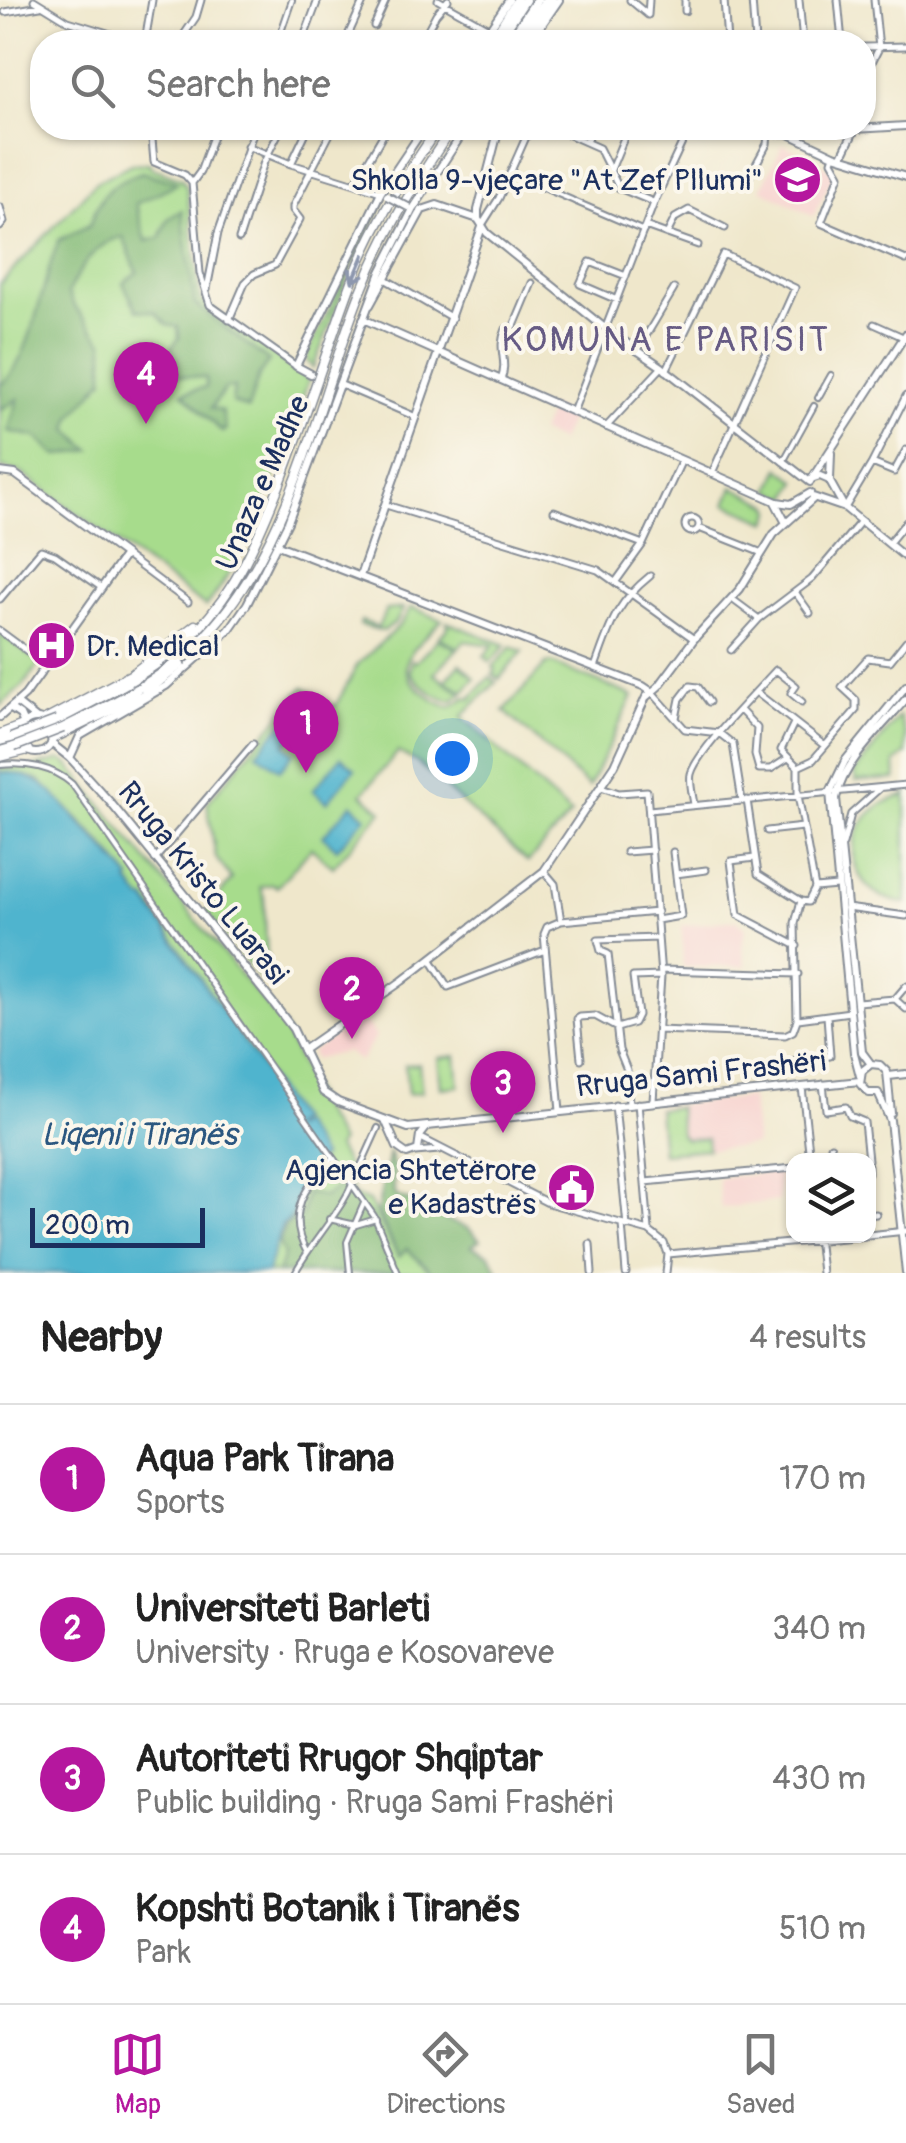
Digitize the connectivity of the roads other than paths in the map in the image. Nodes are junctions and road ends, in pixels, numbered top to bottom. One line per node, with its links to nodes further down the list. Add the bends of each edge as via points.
1 (34, 0): 22 (street)
2 (152, 0): 29 (street)
3 (201, 0): 30 (street)
4 (292, 0): 26 (street)
5 (318, 0): 31 (street)
6 (364, 0): 32 (street)
7 (386, 0): 25 (street)
8 (509, 0): 27 (street)
9 (517, 0): 34 (highway)
10 (525, 0): 35 (highway)
11 (538, 0): 36 (highway)
12 (553, 0): 37 (street); 38 (highway); 39 (street)
13 (630, 0): 14 (street, via 648,15)
14 (649, 0)
15 (685, 0): 23 (street)
16 (724, 0): 40 (street)
17 (752, 0): 41 (street)
18 (799, 0): 42 (street)
19 (838, 0): 43 (street)
20 (874, 0): 46 (street)
21 (444, 1): 27 (street); 33 (street)
22 (40, 6): 24 (street); 28 (street)
23 (685, 11)
24 (5, 12)
25 (374, 26)
26 (282, 29)
27 (490, 29)
28 (98, 30)
29 (147, 30)
30 (188, 30)
31 (309, 30)
32 (350, 30)
33 (428, 30)
34 (501, 30)
35 (503, 30)
36 (517, 30)
37 (532, 30)
38 (533, 30)
39 (533, 30)
40 (726, 30)
41 (754, 30)
42 (802, 30)
43 (841, 30)
44 (906, 46): 46 (street)
45 (876, 48): 46 (street)
46 (879, 48): 47 (street)
47 (876, 54)
48 (906, 126): 49 (street)
49 (876, 127)
50 (152, 140): 79 (street, via 154,162)
51 (212, 140): 79 (street)
52 (250, 140): 70 (street)
53 (275, 140): 71 (street)
54 (302, 140): 73 (street)
55 (327, 140): 74 (street)
56 (380, 140): 80 (street)
57 (417, 140): 81 (street)
58 (430, 140): 151 (highway, Unaza e Madhe, one-way to 151, via 360,264)
59 (445, 140): 151 (highway, Unaza e Madhe, via 376,256 273,532)
60 (458, 140): 84 (street)
61 (497, 140): 85 (street)
62 (525, 140): 85 (street)
63 (581, 140): 69 (street)
64 (623, 140): 75 (street)
65 (683, 140): 82 (street)
66 (767, 140): 78 (street)
67 (803, 140): 72 (street)
68 (848, 140): 72 (street)
69 (586, 142): 75 (street, via 600,148)
70 (247, 146): 71 (street); 97 (street)
71 (268, 155): 73 (street); 90 (street)
72 (838, 156): 77 (street); 92 (street, via 832,162 840,175 821,223)
73 (291, 164): 74 (street)
74 (313, 171): 80 (street); 101 (street, via 292,210 300,216 294,232 275,265 244,283)
75 (610, 172): 82 (street, via 618,188)
76 (512, 176): 87 (street)
77 (906, 177)
78 (748, 178)
79 (192, 182): 97 (street)
80 (355, 183): 81 (street)
81 (384, 194): 84 (street, bridge); 107 (street)
82 (654, 203): 87 (street)
83 (0, 207): 86 (street)
84 (411, 208): 99 (street)
85 (480, 222): 94 (street, via 426,206); 100 (street); 103 (street)
86 (0, 227)
87 (644, 228): 89 (street); 93 (street)
88 (725, 228): 89 (street, via 689,210)
89 (666, 234): 91 (street)
90 (239, 239)
91 (698, 244)
92 (906, 260)
93 (626, 276): 98 (street); 98 (street, via 590,262 580,284)
94 (384, 279): 99 (street); 100 (street)
95 (532, 283): 111 (street, via 500,342)
96 (674, 289): 105 (street)
97 (205, 297): 101 (street)
98 (617, 300): 103 (street)
99 (365, 314): 106 (street); 112 (street)
100 (452, 318): 106 (street)
101 (228, 320): 107 (street)
102 (874, 324): 104 (street)
103 (606, 329): 105 (street); 116 (street)
104 (905, 336): 121 (street)
105 (637, 351): 108 (street)
106 (440, 354): 111 (street); 117 (street)
107 (296, 366): 109 (street)
108 (664, 369): 118 (street); 118 (street, via 723,254 795,288); 119 (street)
109 (311, 374)
110 (831, 375): 114 (street)
111 (501, 380): 116 (street)
112 (337, 383): 117 (street); 141 (street)
113 (906, 396): 124 (street)
114 (818, 398)
115 (814, 406): 123 (street)
116 (573, 412): 119 (street)
117 (416, 417): 132 (street)
118 (733, 424): 123 (street); 126 (street)
119 (606, 427): 122 (street)
120 (906, 450): 124 (street, via 894,472)
121 (831, 452): 127 (street); 128 (street)
122 (682, 460): 126 (street); 139 (street)
123 (783, 462): 127 (street)
124 (872, 462): 133 (street)
125 (0, 472): 143 (street, via 20,477)
126 (712, 473): 131 (street)
127 (811, 481): 128 (street, via 820,476); 129 (street)
128 (831, 484): 130 (street); 133 (street)
129 (812, 495): 130 (street); 131 (street, via 790,504); 137 (street)
130 (824, 499): 133 (street)
131 (773, 500): 137 (street)
132 (386, 505): 145 (street); 147 (street)
133 (844, 508): 135 (street)
134 (554, 510): 139 (street)
135 (861, 521): 140 (street); 150 (street)
136 (906, 522): 140 (street)
137 (786, 523): 142 (street)
138 (699, 528): 142 (street)
139 (643, 544): 147 (street)
140 (888, 544): 144 (street)
141 (278, 545): 145 (street); 188 (street, via 228,630 166,686 83,733)
142 (762, 554): 153 (street)
143 (125, 555): 148 (street); 154 (street)
144 (906, 558)
145 (360, 576): 163 (street)
146 (650, 576): 149 (street)
147 (617, 581): 149 (street)
148 (102, 588): 152 (street, via 41,550); 162 (street)
149 (630, 591): 158 (street); 163 (street, via 613,614)
150 (795, 592): 155 (street); 156 (street)
151 (233, 594): 176 (highway, via 224,593 144,666); 181 (highway, Unaza e Madhe, bridge, via 203,638 137,690); 182 (highway, via 235,605 164,679)
152 (0, 599)
153 (732, 599): 156 (street); 158 (street)
154 (188, 602)
155 (810, 613)
156 (759, 619): 160 (street)
157 (0, 630): 162 (street)
158 (694, 639): 165 (street)
159 (906, 641): 161 (street)
160 (731, 650)
161 (903, 651): 184 (street, via 890,661 870,656 842,687 856,700 856,710)
162 (46, 665): 167 (street)
163 (594, 667): 165 (street)
164 (906, 686): 190 (street)
165 (652, 692): 175 (street); 194 (street)
166 (756, 692): 170 (street, via 776,670 796,686 791,693); 172 (street); 177 (street)
167 (25, 696): 171 (street); 174 (street)
168 (906, 698): 190 (street)
169 (708, 702): 175 (street, via 690,686)
170 (802, 702)
171 (15, 706): 173 (street); 174 (street)
172 (740, 710): 179 (street); 189 (street, via 757,728 759,769)
173 (0, 717)
174 (24, 718): 176 (street); 180 (highway); 186 (street, via 20,740)
175 (676, 718): 178 (street, via 686,729)
176 (40, 720): 182 (street, via 50,728)
177 (794, 724): 184 (street); 189 (street, via 781,746)
178 (704, 731): 179 (street); 185 (street)
179 (719, 733): 185 (street); 198 (street, via 736,749)
180 (0, 738): 181 (highway, Unaza e Madhe)
181 (12, 743): 187 (highway, Unaza e Madhe)
182 (50, 743): 186 (street, via 39,752); 188 (street, Rruga Kristo Luarasi)
183 (253, 744): 208 (street)
184 (825, 746): 192 (street)
185 (710, 747): 199 (street, via 692,774)
186 (28, 750): 187 (highway)
187 (0, 754)
188 (70, 758): 208 (street, Rruga Kristo Luarasi)
189 (788, 758): 192 (street)
190 (849, 762): 196 (street)
191 (0, 765): 262 (street, via 33,766 68,780)
192 (798, 768): 197 (street)
193 (906, 785): 195 (street)
194 (602, 787): 201 (street, via 647,791); 210 (street)
195 (881, 787): 196 (street); 212 (street, via 851,814)
196 (834, 792): 197 (street); 200 (street)
197 (798, 795): 198 (street); 202 (street)
198 (744, 801): 199 (street); 207 (street)
199 (694, 805): 201 (street)
200 (832, 805): 212 (street); 213 (street)
201 (648, 810): 204 (street)
202 (803, 827): 203 (street); 214 (street)
203 (767, 831)
204 (652, 850): 205 (street); 217 (street)
205 (626, 852)
206 (673, 852): 211 (street)
207 (755, 858): 215 (street, via 758,874); 221 (street, via 730,861 738,916)
208 (154, 859): 235 (street, Rruga Kristo Luarasi)
209 (706, 870): 211 (street)
210 (544, 871): 219 (street, via 554,884); 223 (street)
211 (676, 874): 217 (street, via 681,916)
212 (843, 875): 216 (street)
213 (837, 886): 214 (street); 230 (street)
214 (815, 888): 215 (street, via 808,902)
215 (801, 901): 221 (street)
216 (847, 908): 218 (street); 228 (street)
217 (657, 916): 219 (street); 220 (street)
218 (906, 916)
219 (561, 921): 222 (street, via 547,927)
220 (659, 938): 224 (street); 233 (street, via 598,940 608,954)
221 (797, 946): 225 (street)
222 (545, 950): 223 (street, via 448,987); 248 (street)
223 (431, 960): 235 (street)
224 (661, 972): 225 (street); 233 (street, via 633,978 638,1015); 234 (street)
225 (798, 974): 232 (street)
226 (906, 986): 227 (street)
227 (894, 999): 228 (street); 229 (street)
228 (857, 1002): 238 (street, via 862,1054)
229 (906, 1009)
230 (850, 1012): 231 (street); 240 (street)
231 (827, 1016): 232 (street); 237 (street, via 830,1056)
232 (798, 1020): 234 (street, via 785,1035)
233 (616, 1028): 236 (street, via 580,1016); 246 (street)
234 (658, 1030): 245 (street)
235 (303, 1050): 249 (street, Rruga Kristo Luarasi, via 327,1096)
236 (581, 1059)
237 (777, 1063)
238 (871, 1064): 240 (street); 241 (street, via 884,1068)
239 (906, 1074): 241 (street)
240 (860, 1078): 242 (street, Rruga Sami Frashëri); 244 (street, via 866,1091)
241 (888, 1079): 244 (street); 250 (street)
242 (823, 1084): 243 (street, Rruga Sami Frashëri); 261 (street, via 826,1110 846,1108 864,1122)
243 (802, 1086): 245 (street, Rruga Sami Frashëri); 259 (street)
244 (878, 1093): 250 (street)
245 (653, 1102): 246 (street, Rruga Sami Frashëri)
246 (634, 1104): 247 (street, Rruga Sami Frashëri); 266 (street)
247 (616, 1105): 248 (street, Rruga Sami Frashëri); 272 (street)
248 (560, 1111): 251 (street, Rruga Sami Frashëri)
249 (385, 1120): 253 (street, Rruga Kristo Luarasi); 255 (street)
250 (890, 1120): 274 (street)
251 (427, 1126): 253 (street, Rruga Sami Frashëri); 254 (street)
252 (378, 1128): 265 (street)
253 (410, 1128): 254 (street); 255 (street)
254 (421, 1137): 257 (street); 258 (street)
255 (396, 1139): 258 (street, via 399,1150)
256 (831, 1146): 260 (street)
257 (442, 1150): 258 (street); 272 (street, via 548,1204)
258 (415, 1152)
259 (809, 1153)
260 (832, 1153)
261 (867, 1153)
262 (332, 1159): 264 (street); 279 (street, via 302,1193 299,1234)
263 (786, 1169): 266 (street)
264 (342, 1173): 265 (street); 267 (street)
265 (354, 1175): 267 (street)
266 (645, 1182): 273 (street)
267 (354, 1188): 268 (street); 269 (street)
268 (364, 1203): 270 (street); 271 (street)
269 (329, 1219): 271 (street); 279 (street)
270 (376, 1219): 271 (street); 283 (street)
271 (354, 1224): 282 (street, via 347,1242)
272 (625, 1225): 273 (street); 285 (street)
273 (650, 1231): 280 (street)
274 (904, 1231): 275 (street); 288 (street)
275 (876, 1234)
276 (786, 1241): 280 (street)
277 (819, 1243): 287 (street)
278 (590, 1244): 284 (street)
279 (307, 1253): 281 (street)
280 (668, 1254): 286 (street)
281 (295, 1273)
282 (350, 1273)
283 (398, 1273)
284 (592, 1273)
285 (626, 1273)
286 (666, 1273)
287 (822, 1273)
288 (906, 1273)

